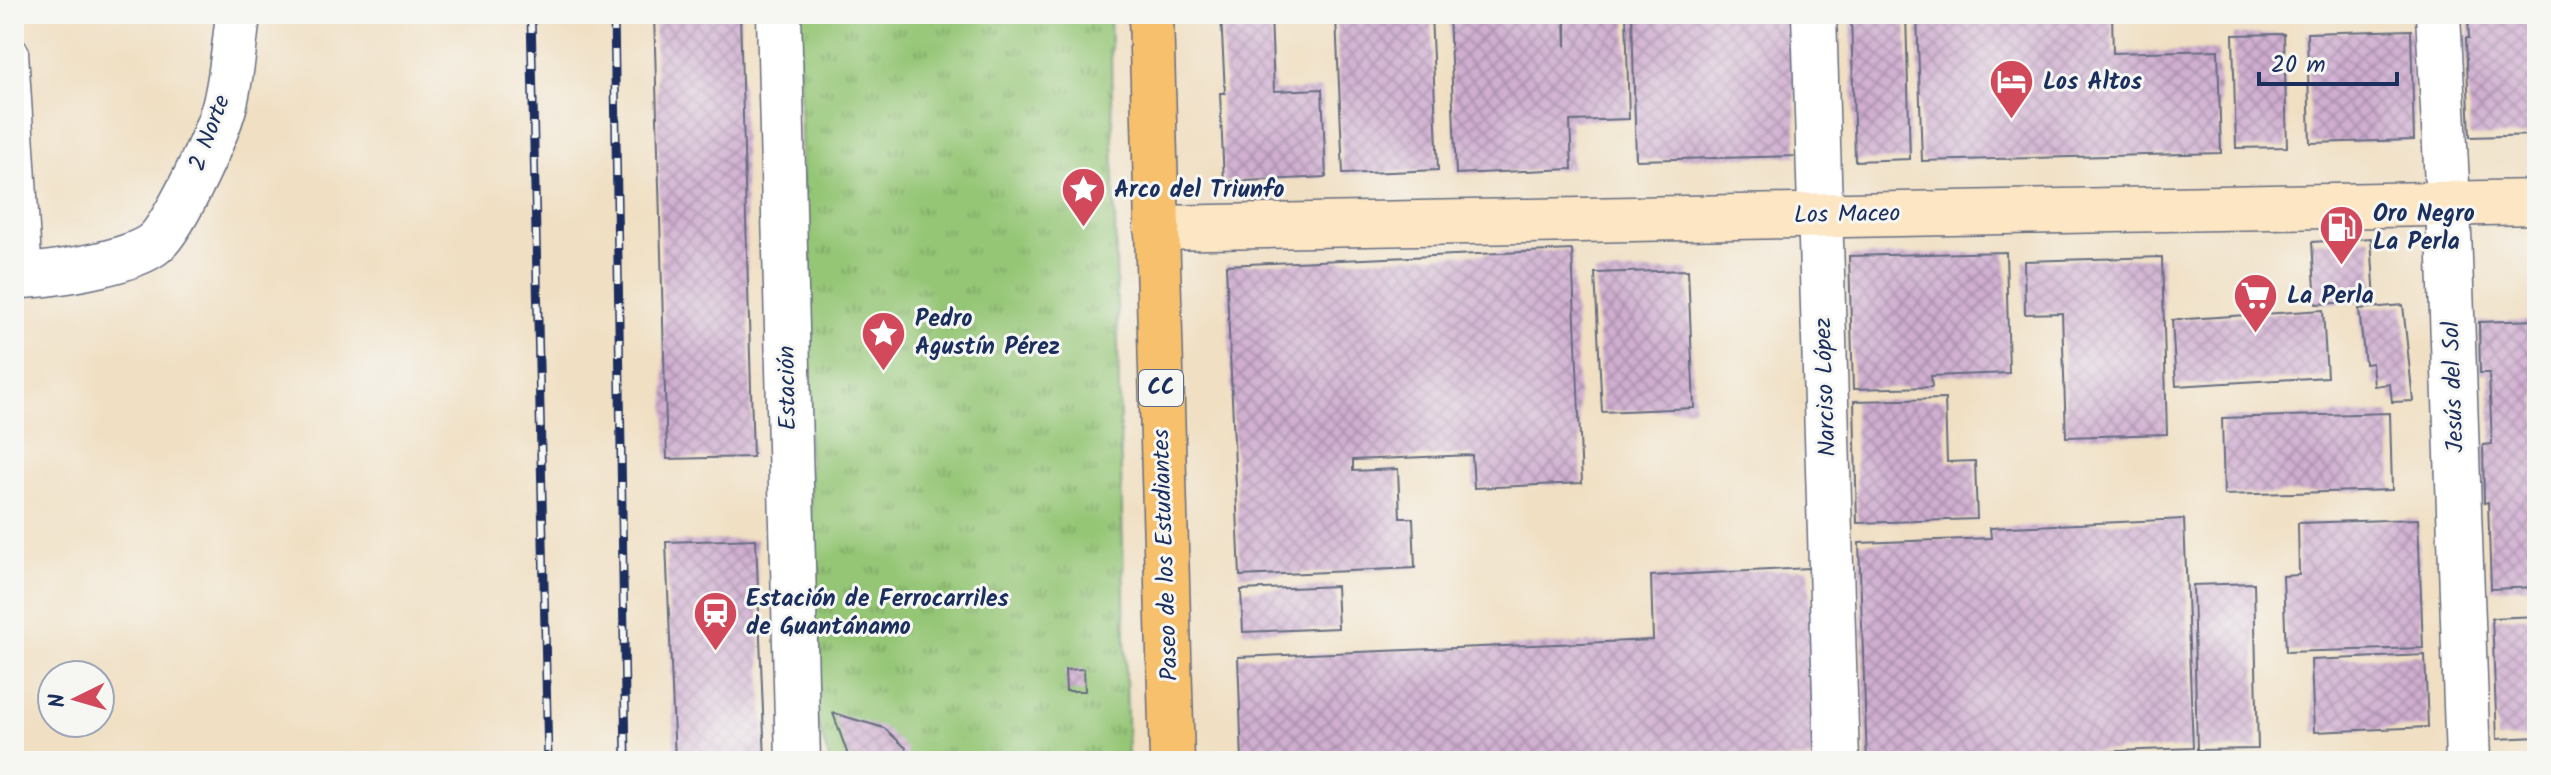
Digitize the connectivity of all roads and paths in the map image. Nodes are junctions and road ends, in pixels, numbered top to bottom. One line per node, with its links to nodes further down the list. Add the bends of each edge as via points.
1 (238, 14): 11 (street, 2 Norte, via 226,102 187,195 156,243 111,263)
2 (779, 14): 12 (street, Estación)
3 (1151, 14): 10 (main road, Paseo de los Estudiantes / CC)
4 (1814, 14): 9 (street, Narciso López)
5 (2438, 14): 8 (street, Jesús del Sol)
6 (14, 52): 11 (lane)
7 (2537, 202): 8 (street, Los Maceo)
8 (2448, 203): 9 (street, Los Maceo); 15 (street, Jesús del Sol)
9 (1821, 216): 10 (street, Los Maceo); 14 (street, Narciso López)
10 (1156, 228): 13 (main road, Paseo de los Estudiantes / CC)
11 (21, 276)
12 (798, 761)
13 (1172, 761)
14 (1837, 761)
15 (2468, 761)

